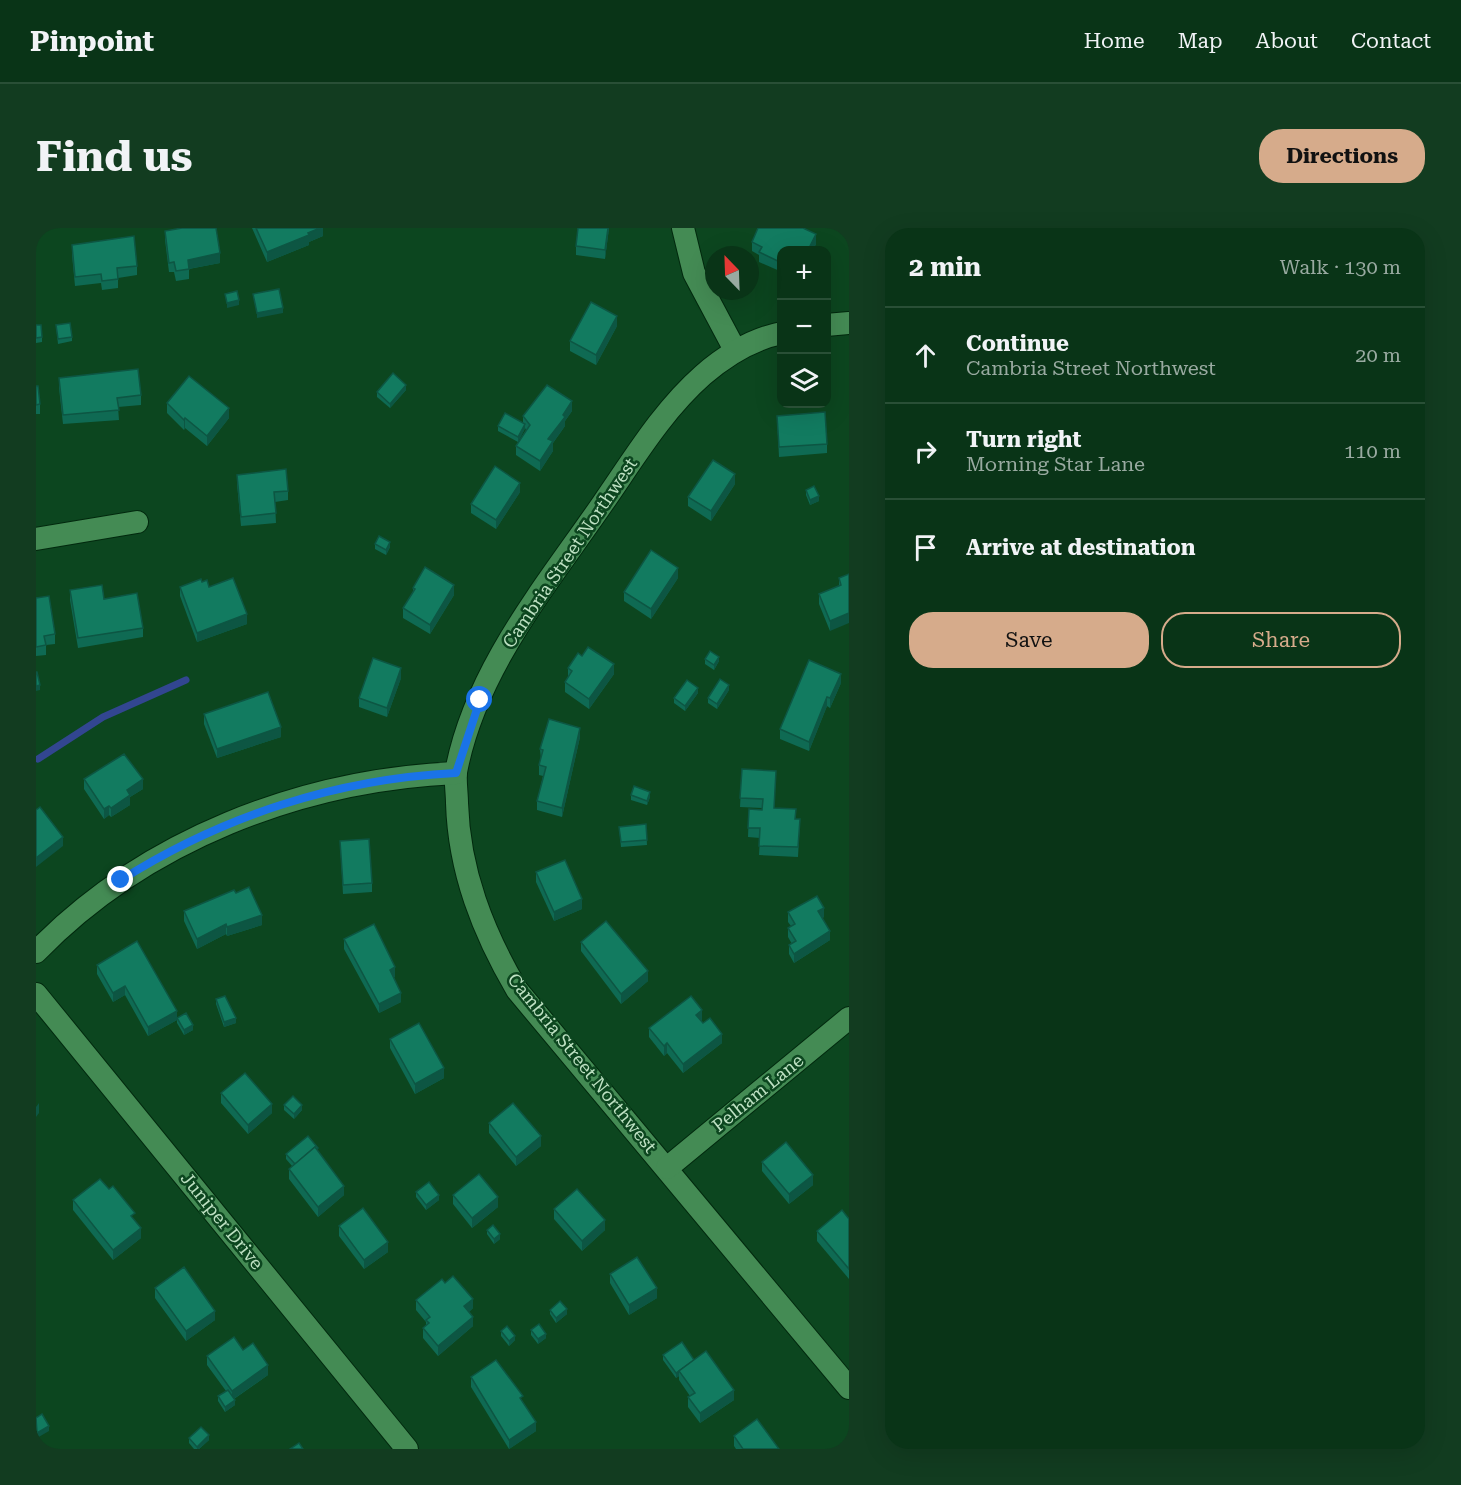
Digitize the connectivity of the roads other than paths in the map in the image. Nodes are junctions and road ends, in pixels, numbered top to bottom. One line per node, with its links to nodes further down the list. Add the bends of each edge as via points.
1 (683, 228): 5 (street, via 694,273)
2 (849, 323): 3 (street)
3 (831, 325)
4 (777, 335): 5 (street, Cambria Street Northwest)
5 (735, 350): 8 (street, Cambria Street Northwest, via 702,376 649,436 519,624 480,700)
6 (137, 522): 7 (street)
7 (36, 539)
8 (456, 773): 9 (street, via 350,786 232,821 121,880); 12 (street, Cambria Street Northwest, via 458,829 468,885 497,957 517,990)
9 (36, 952)
10 (36, 993): 14 (street, Juniper Drive)
11 (849, 1018): 12 (street, Pelham Lane)
12 (667, 1168): 13 (street, Cambria Street Northwest)
13 (849, 1388)
14 (407, 1449)

